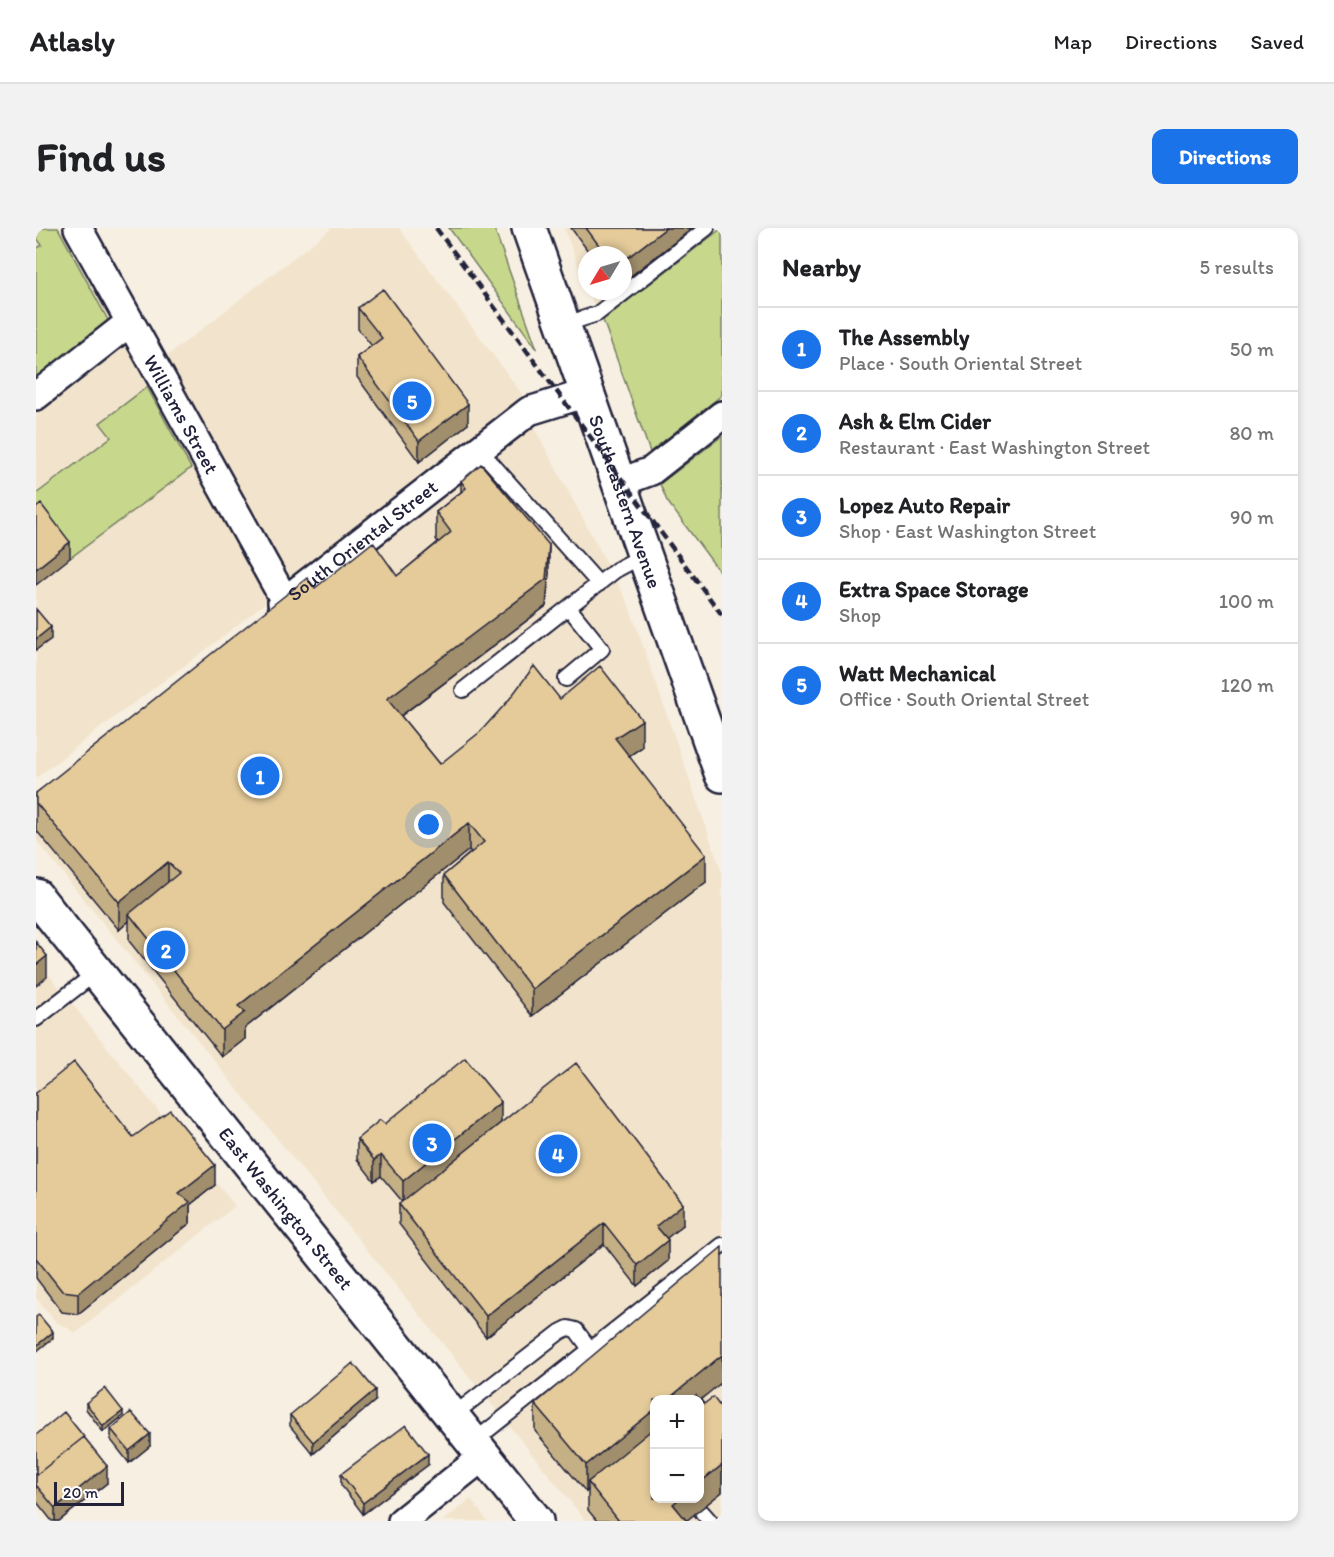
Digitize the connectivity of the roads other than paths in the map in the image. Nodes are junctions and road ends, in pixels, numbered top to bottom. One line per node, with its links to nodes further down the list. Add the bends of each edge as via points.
1 (78, 228): 4 (street, Williams Street)
2 (529, 228): 5 (main road, Southeastern Avenue)
3 (707, 228): 5 (lane, via 597,314)
4 (130, 322): 7 (street); 13 (street, Williams Street)
5 (564, 325): 6 (main road, Southeastern Avenue)
6 (587, 393): 9 (street, South Oriental Street, via 529,411); 10 (main road, Southeastern Avenue)
7 (36, 396)
8 (722, 416): 10 (street, via 651,471)
9 (479, 450): 12 (lane); 13 (street, South Oriental Street)
10 (619, 483): 11 (main road, Southeastern Avenue)
11 (644, 555): 12 (lane); 17 (main road, Southeastern Avenue)
12 (599, 584): 14 (lane)
13 (275, 608)
14 (569, 608): 15 (lane, via 603,649); 16 (lane)
15 (566, 679)
16 (463, 690)
17 (722, 775)
18 (36, 896): 19 (main road, East Washington Street)
19 (97, 972): 20 (lane); 23 (main road, East Washington Street)
20 (36, 1019)
21 (722, 1245): 22 (lane)
22 (590, 1350): 23 (lane, via 576,1330 568,1328); 24 (lane)
23 (452, 1416): 24 (main road, East Washington Street)
24 (479, 1449): 25 (street); 26 (main road, East Washington Street)
25 (402, 1521)
26 (536, 1521)

